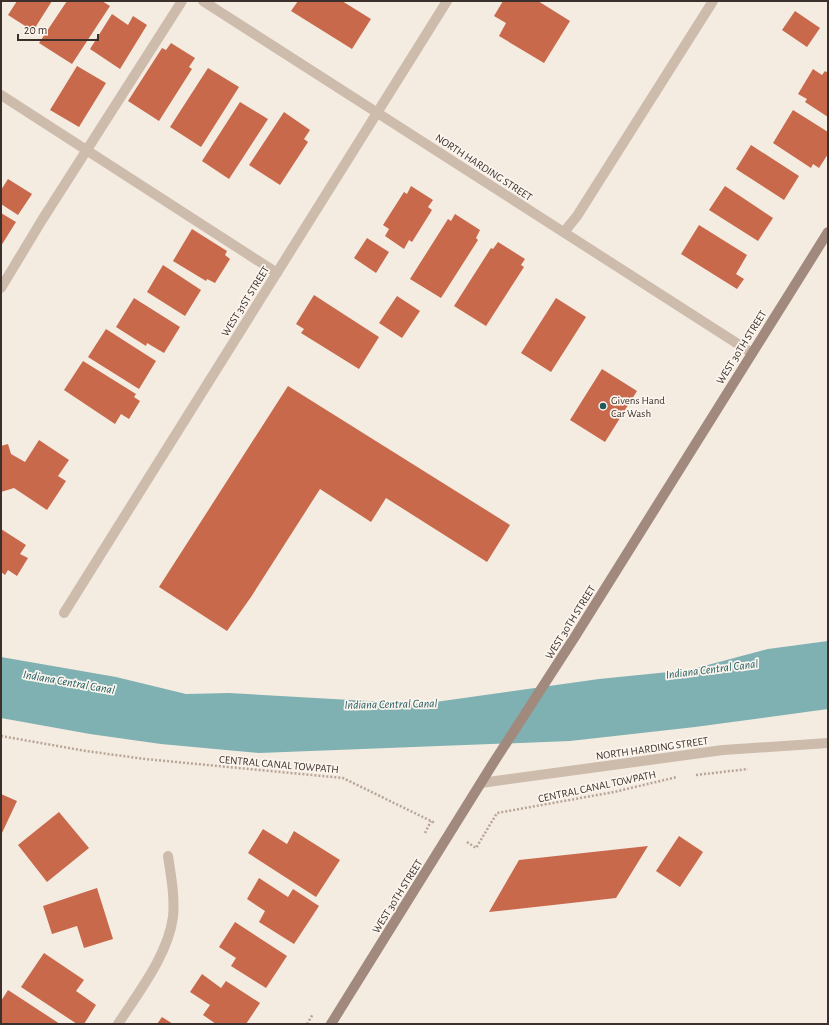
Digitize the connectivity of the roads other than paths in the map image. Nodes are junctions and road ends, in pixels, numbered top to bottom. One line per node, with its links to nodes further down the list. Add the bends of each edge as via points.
1 (182, 1): 7 (street)
2 (203, 1): 6 (street, NORTH HARDING STREET)
3 (447, 1): 6 (street, WEST 31ST STREET)
4 (713, 1): 8 (street, via 577,216)
5 (1, 95): 7 (street)
6 (378, 112): 8 (street, NORTH HARDING STREET); 10 (street, WEST 31ST STREET)
7 (87, 150): 10 (street); 11 (street)
8 (564, 232): 12 (street, NORTH HARDING STREET)
9 (828, 232): 12 (main road, WEST 30TH STREET)
10 (277, 273): 13 (street, WEST 31ST STREET)
11 (1, 288)
12 (752, 353): 15 (main road, WEST 30TH STREET)
13 (64, 613)
14 (828, 743): 15 (street, NORTH HARDING STREET, via 723,750)
15 (481, 783): 18 (main road, WEST 30TH STREET)
16 (168, 856): 17 (street, via 173,902 170,931 160,956)
17 (118, 1024)
18 (331, 1024)

